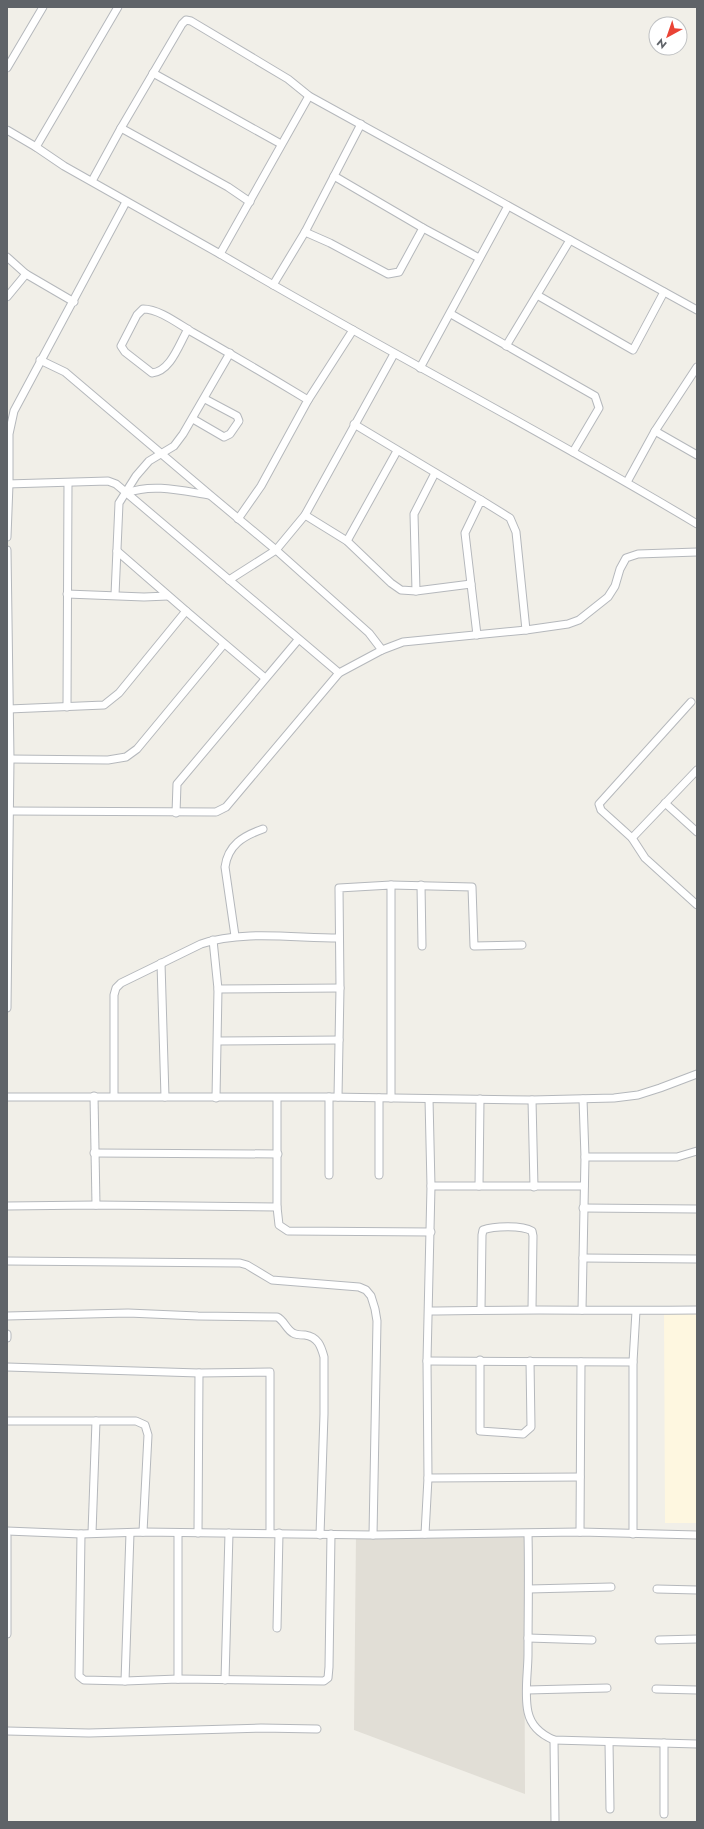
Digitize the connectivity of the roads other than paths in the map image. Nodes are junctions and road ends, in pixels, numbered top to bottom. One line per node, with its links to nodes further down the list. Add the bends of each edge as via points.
1 (43, 7): 3 (street)
2 (118, 7): 10 (street)
3 (7, 68)
4 (153, 73): 5 (street, via 186,20 288,78); 7 (street); 9 (street)
5 (309, 96): 6 (street); 9 (street)
6 (361, 124): 11 (street); 15 (street)
7 (121, 128): 12 (street); 14 (street, via 228,187)
8 (7, 130): 10 (street)
9 (281, 144): 14 (street)
10 (36, 147): 12 (street)
11 (334, 176): 16 (street); 17 (street)
12 (92, 181): 13 (street)
13 (126, 202): 19 (street); 27 (street)
14 (250, 202): 19 (street)
15 (508, 206): 18 (street); 21 (street)
16 (423, 228): 17 (street, via 399,272 392,275); 21 (street)
17 (305, 232): 23 (street)
18 (570, 240): 24 (street); 25 (street)
19 (220, 254): 23 (street)
20 (7, 257): 22 (street)
21 (479, 258): 29 (street)
22 (26, 274): 26 (street); 27 (street)
23 (272, 285): 31 (street)
24 (664, 292): 25 (street, via 633,350); 28 (street)
25 (537, 295): 32 (street)
26 (7, 297)
27 (74, 302): 35 (street)
28 (697, 310)
29 (451, 314): 32 (street); 36 (street)
30 (188, 329): 30 (street, via 166,367 160,372 152,373 121,346 143,308 151,309); 33 (street)
31 (353, 330): 34 (street); 41 (street)
32 (506, 346): 46 (street, via 595,396 599,408)
33 (230, 353): 40 (street); 41 (street)
34 (394, 354): 36 (street); 43 (street)
35 (40, 360): 47 (street, via 65,372); 52 (street, via 14,411 9,434)
36 (420, 368): 46 (street)
37 (697, 368): 38 (street)
38 (690, 379): 39 (street); 44 (street)
39 (697, 383)
40 (205, 398): 42 (street); 42 (street, via 237,416 239,421 230,434 224,437)
41 (308, 400): 57 (street, via 261,486)
42 (193, 419): 47 (street, via 174,446)
43 (354, 424): 45 (street); 56 (street)
44 (655, 431): 48 (street); 50 (street)
45 (397, 451): 49 (street); 60 (street)
46 (573, 452): 50 (street)
47 (162, 454): 53 (street, via 149,461); 54 (street)
48 (697, 455)
49 (435, 473): 55 (street); 67 (street, via 414,514)
50 (627, 482): 58 (street)
51 (68, 483): 52 (street); 53 (street, via 112,482); 68 (street)
52 (8, 484): 59 (street)
53 (127, 492): 54 (street, via 139,488); 63 (street, via 119,503); 65 (street)
54 (210, 495): 57 (street)
55 (481, 500): 66 (street, via 465,533); 72 (street, via 510,518 516,532)
56 (305, 515): 60 (street); 62 (street)
57 (238, 519): 62 (street)
58 (697, 524)
59 (7, 537)
60 (347, 541): 67 (street, via 391,583 401,590)
61 (7, 550): 81 (street)
62 (276, 550): 65 (street); 76 (street, via 369,632)
63 (117, 551): 69 (street); 70 (street)
64 (697, 552): 72 (street, via 638,554 626,558 608,597 579,620)
65 (229, 580): 74 (street)
66 (471, 584): 67 (street); 73 (street)
67 (416, 591)
68 (67, 594): 69 (street); 80 (street)
69 (115, 595): 70 (street)
70 (168, 596): 71 (street)
71 (186, 611): 75 (street); 80 (street, via 119,694 104,705)
72 (526, 630): 73 (street)
73 (477, 635): 76 (street, via 403,642)
74 (298, 640): 77 (street); 78 (street)
75 (224, 644): 78 (street); 82 (street, via 137,749 126,757 108,760)
76 (382, 650): 77 (street)
77 (338, 673): 86 (street, via 226,807 216,812)
78 (265, 678): 86 (street, via 177,784)
79 (692, 702): 89 (street, via 599,804 600,810)
80 (68, 707): 81 (street)
81 (9, 709): 82 (street)
82 (10, 759): 85 (street)
83 (697, 770): 84 (street)
84 (665, 803): 88 (street); 89 (street)
85 (9, 811): 86 (street); 101 (street)
86 (176, 813)
87 (263, 829): 93 (street, via 238,841 227,857 226,867)
88 (697, 832)
89 (632, 838): 92 (street, via 645,858)
90 (391, 885): 91 (street); 94 (street, via 339,888); 114 (street)
91 (421, 885): 96 (street, via 472,887 474,946); 97 (street)
92 (697, 905)
93 (235, 936): 94 (street); 95 (street)
94 (338, 938): 99 (street)
95 (213, 940): 98 (street); 100 (street)
96 (522, 945)
97 (422, 946)
98 (161, 964): 106 (street, via 121,983 116,988); 108 (street)
99 (340, 988): 100 (street); 102 (street)
100 (218, 989): 103 (street)
101 (7, 1008)
102 (339, 1040): 103 (street); 110 (street)
103 (218, 1041): 111 (street)
104 (697, 1074): 117 (street, via 638,1095)
105 (94, 1096): 106 (street); 107 (street); 120 (street)
106 (114, 1096): 108 (street)
107 (7, 1097)
108 (165, 1097): 111 (street)
109 (329, 1097): 110 (street); 112 (street); 123 (street)
110 (338, 1097): 113 (street)
111 (216, 1098): 112 (street)
112 (277, 1098): 121 (street)
113 (379, 1098): 114 (street); 124 (street)
114 (391, 1098): 115 (street)
115 (429, 1099): 116 (street); 125 (street)
116 (480, 1099): 118 (street); 126 (street)
117 (583, 1099): 118 (street); 122 (street)
118 (532, 1100): 128 (street)
119 (697, 1151): 122 (street, via 677,1157)
120 (94, 1153): 121 (street); 129 (street)
121 (278, 1154): 131 (street)
122 (585, 1157): 127 (street)
123 (329, 1175)
124 (379, 1176)
125 (431, 1186): 126 (street); 134 (street)
126 (479, 1186): 128 (street)
127 (584, 1186): 128 (street); 132 (street)
128 (534, 1187)
129 (96, 1205): 130 (street); 131 (street)
130 (7, 1206)
131 (277, 1207): 134 (street, via 279,1225 288,1231)
132 (583, 1208): 133 (street); 135 (street)
133 (697, 1209)
134 (431, 1232): 142 (street)
135 (583, 1258): 136 (street); 140 (street)
136 (697, 1259)
137 (7, 1260): 174 (street, via 240,1263 248,1264 272,1280 359,1287 366,1290 376,1309 378,1342)
138 (532, 1309): 139 (street); 139 (street, via 532,1231 528,1228 513,1227 483,1230); 140 (street)
139 (481, 1310): 142 (street)
140 (582, 1310): 143 (street)
141 (697, 1310): 143 (street)
142 (429, 1311): 148 (street)
143 (636, 1311): 151 (street)
144 (7, 1316): 173 (street, via 128,1313 277,1317 291,1332 316,1339 324,1358)
145 (7, 1334): 146 (street)
146 (7, 1338)
147 (480, 1360): 148 (street); 149 (street); 149 (street, via 480,1431 523,1434 531,1427)
148 (426, 1361): 157 (street)
149 (530, 1362): 150 (street)
150 (580, 1362): 151 (street); 156 (street)
151 (633, 1362): 172 (street)
152 (7, 1367): 153 (street)
153 (199, 1373): 163 (street); 165 (street, via 270,1372)
154 (7, 1421): 155 (street)
155 (96, 1421): 159 (street, via 136,1421 145,1425 147,1429); 161 (street)
156 (580, 1477): 157 (street); 160 (street)
157 (428, 1478): 170 (street)
158 (7, 1531): 167 (street)
159 (143, 1532): 162 (street); 168 (street)
160 (580, 1532): 171 (street); 172 (street)
161 (92, 1533): 162 (street); 167 (street)
162 (130, 1533): 191 (street)
163 (198, 1533): 164 (street); 168 (street)
164 (229, 1533): 165 (street); 190 (street)
165 (270, 1533): 166 (street)
166 (279, 1533): 173 (street); 183 (street)
167 (81, 1534): 191 (street, via 79,1676 84,1680)
168 (178, 1534): 189 (street)
169 (331, 1534): 173 (street); 174 (street); 190 (street, via 328,1678 324,1681)
170 (425, 1534): 171 (street); 174 (street)
171 (528, 1534): 179 (street)
172 (633, 1534): 175 (street)
173 (320, 1535)
174 (373, 1535)
175 (697, 1535)
176 (7, 1536): 177 (street)
177 (8, 1578): 182 (street)
178 (610, 1587): 179 (street)
179 (529, 1588): 185 (street)
180 (656, 1589): 181 (street)
181 (697, 1590)
182 (7, 1628): 184 (street)
183 (277, 1628)
184 (7, 1634)
185 (528, 1638): 187 (street); 194 (street)
186 (697, 1639): 188 (street)
187 (592, 1640)
188 (658, 1640)
189 (178, 1679): 190 (street); 191 (street)
190 (225, 1680)
191 (125, 1681)
192 (607, 1688): 194 (street)
193 (656, 1689): 195 (street)
194 (528, 1690): 198 (street, via 528,1712 533,1724)
195 (697, 1690)
196 (317, 1729): 197 (street)
197 (7, 1732)
198 (554, 1740): 199 (street); 204 (street)
199 (608, 1742): 200 (street); 202 (street)
200 (664, 1742): 201 (street); 203 (street)
201 (697, 1744)
202 (610, 1809)
203 (664, 1814)
204 (555, 1822)

